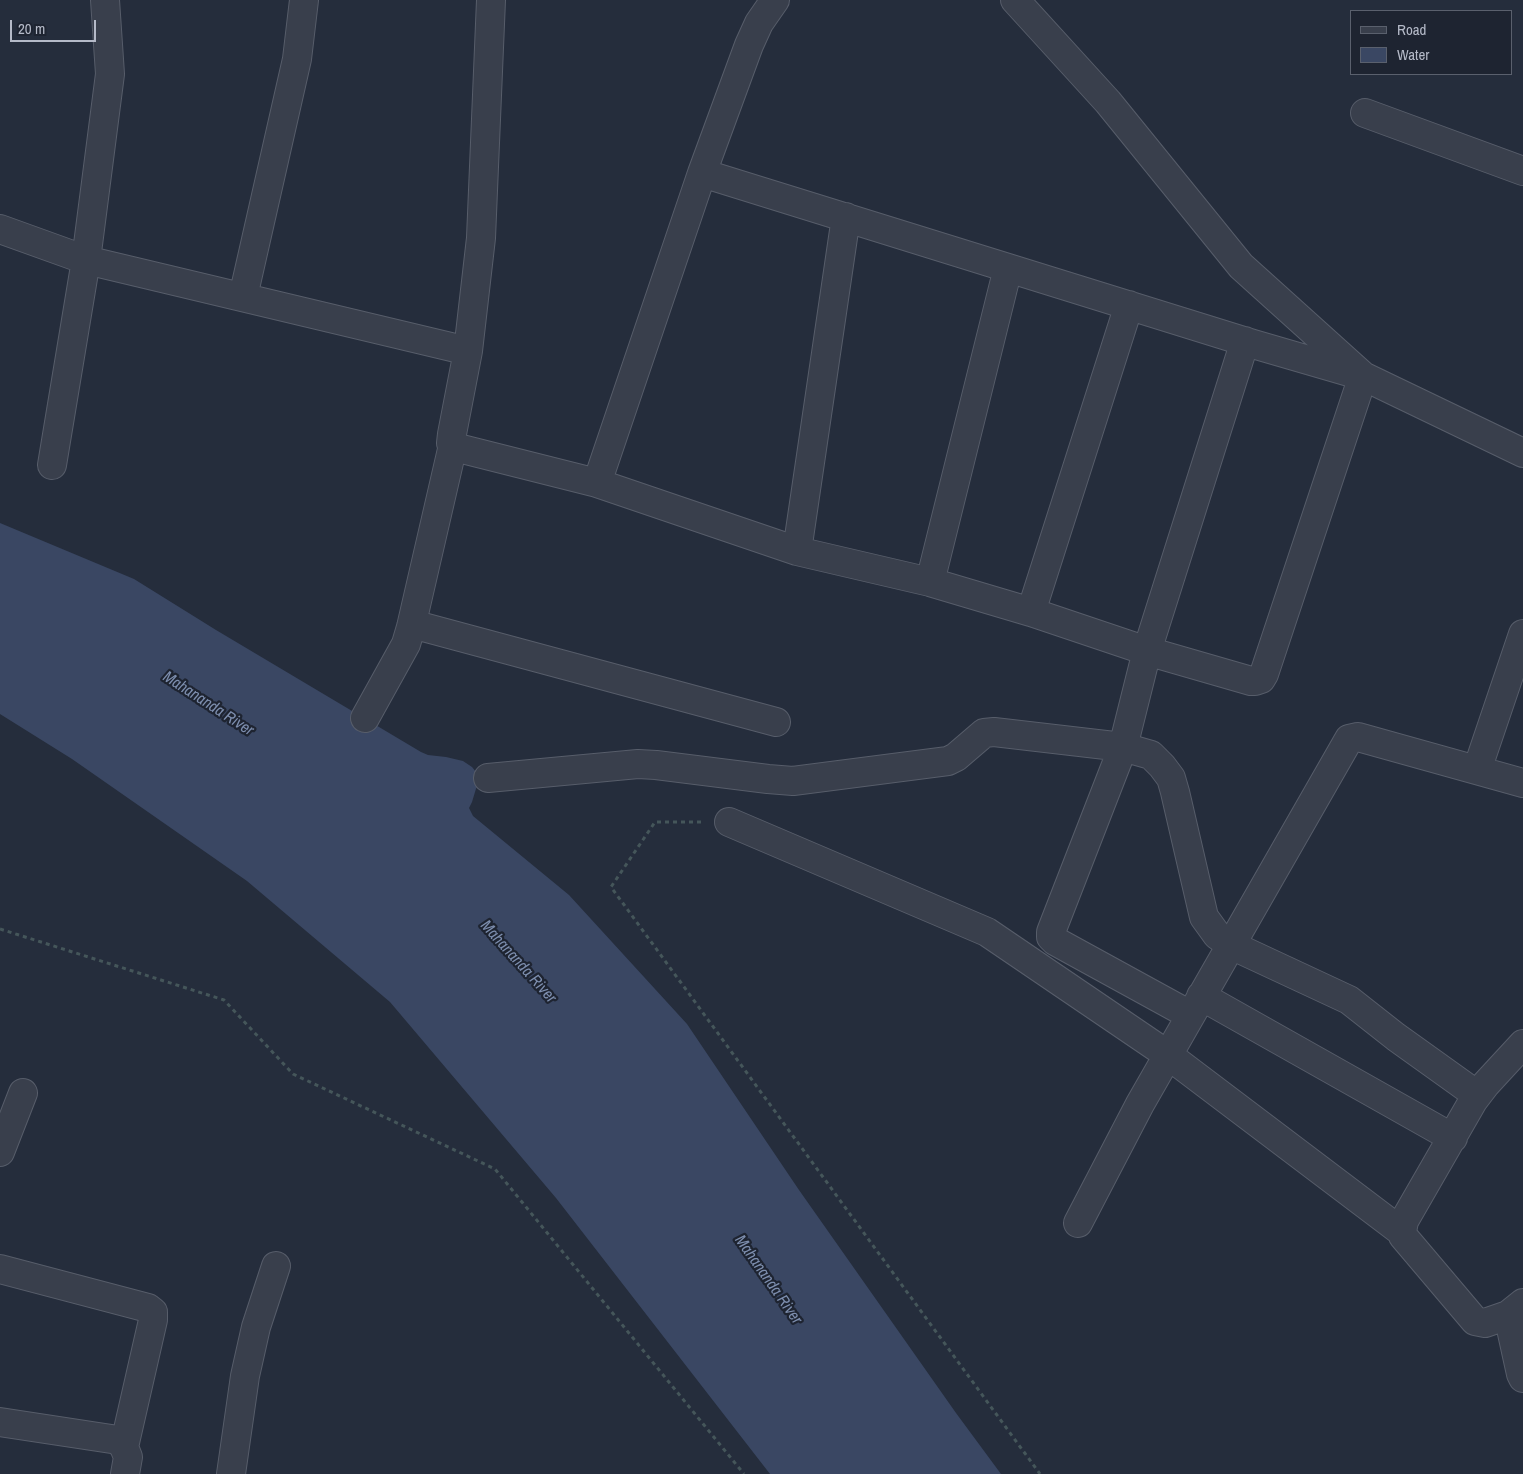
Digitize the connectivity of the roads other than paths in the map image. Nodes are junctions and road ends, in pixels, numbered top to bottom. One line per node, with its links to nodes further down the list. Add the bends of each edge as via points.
1 (105, 0): 11 (street, via 110,74)
2 (304, 0): 13 (street, via 297,60)
3 (491, 0): 16 (street, via 481,238)
4 (775, 0): 8 (street, via 749,45)
5 (1016, 0): 17 (street, via 1108,102 1241,266)
6 (1365, 113): 7 (street)
7 (1523, 171)
8 (702, 172): 9 (street); 21 (street)
9 (846, 217): 12 (street); 22 (street)
10 (0, 230): 11 (street)
11 (86, 260): 13 (street); 20 (street)
12 (1008, 268): 14 (street); 23 (street)
13 (243, 297): 16 (street)
14 (1129, 305): 15 (street); 24 (street)
15 (1245, 341): 17 (street); 27 (street)
16 (468, 350): 18 (street, via 452,434)
17 (1364, 376): 19 (street); 27 (street, via 1264,674 1256,681)
18 (453, 445): 21 (street); 25 (street)
19 (1523, 453)
20 (52, 465)
21 (597, 484): 22 (street)
22 (797, 551): 23 (street)
23 (930, 582): 24 (street)
24 (1031, 612): 27 (street)
25 (412, 624): 28 (street, via 406,644); 29 (street)
26 (1523, 634): 31 (street)
27 (1147, 651): 30 (street)
28 (365, 718)
29 (776, 722)
30 (1123, 747): 32 (street, via 988,732 948,761 793,781 638,764); 35 (street, via 1151,755 1171,778 1204,917 1217,935); 36 (street, via 1052,927 1051,937)
31 (1477, 770): 33 (street); 35 (street, via 1358,737 1349,739)
32 (488, 778)
33 (1523, 783)
34 (729, 822): 38 (street, via 987,932)
35 (1231, 945): 36 (street); 40 (street, via 1349,1000)
36 (1196, 1006): 38 (street); 41 (street)
37 (1523, 1044): 40 (street)
38 (1168, 1055): 43 (street); 44 (street)
39 (23, 1092): 42 (street)
40 (1477, 1095): 41 (street)
41 (1453, 1138): 44 (street, via 1404,1221)
42 (0, 1152)
43 (1078, 1223)
44 (1402, 1232): 47 (street, via 1475,1321 1485,1323)
45 (276, 1266): 52 (street, via 256,1327 247,1368)
46 (0, 1269): 50 (street, via 153,1312)
47 (1515, 1309): 48 (street)
48 (1523, 1378)
49 (0, 1422): 50 (street, via 106,1437 118,1440)
50 (124, 1447): 51 (street, via 128,1457)
51 (125, 1474)
52 (231, 1474)

